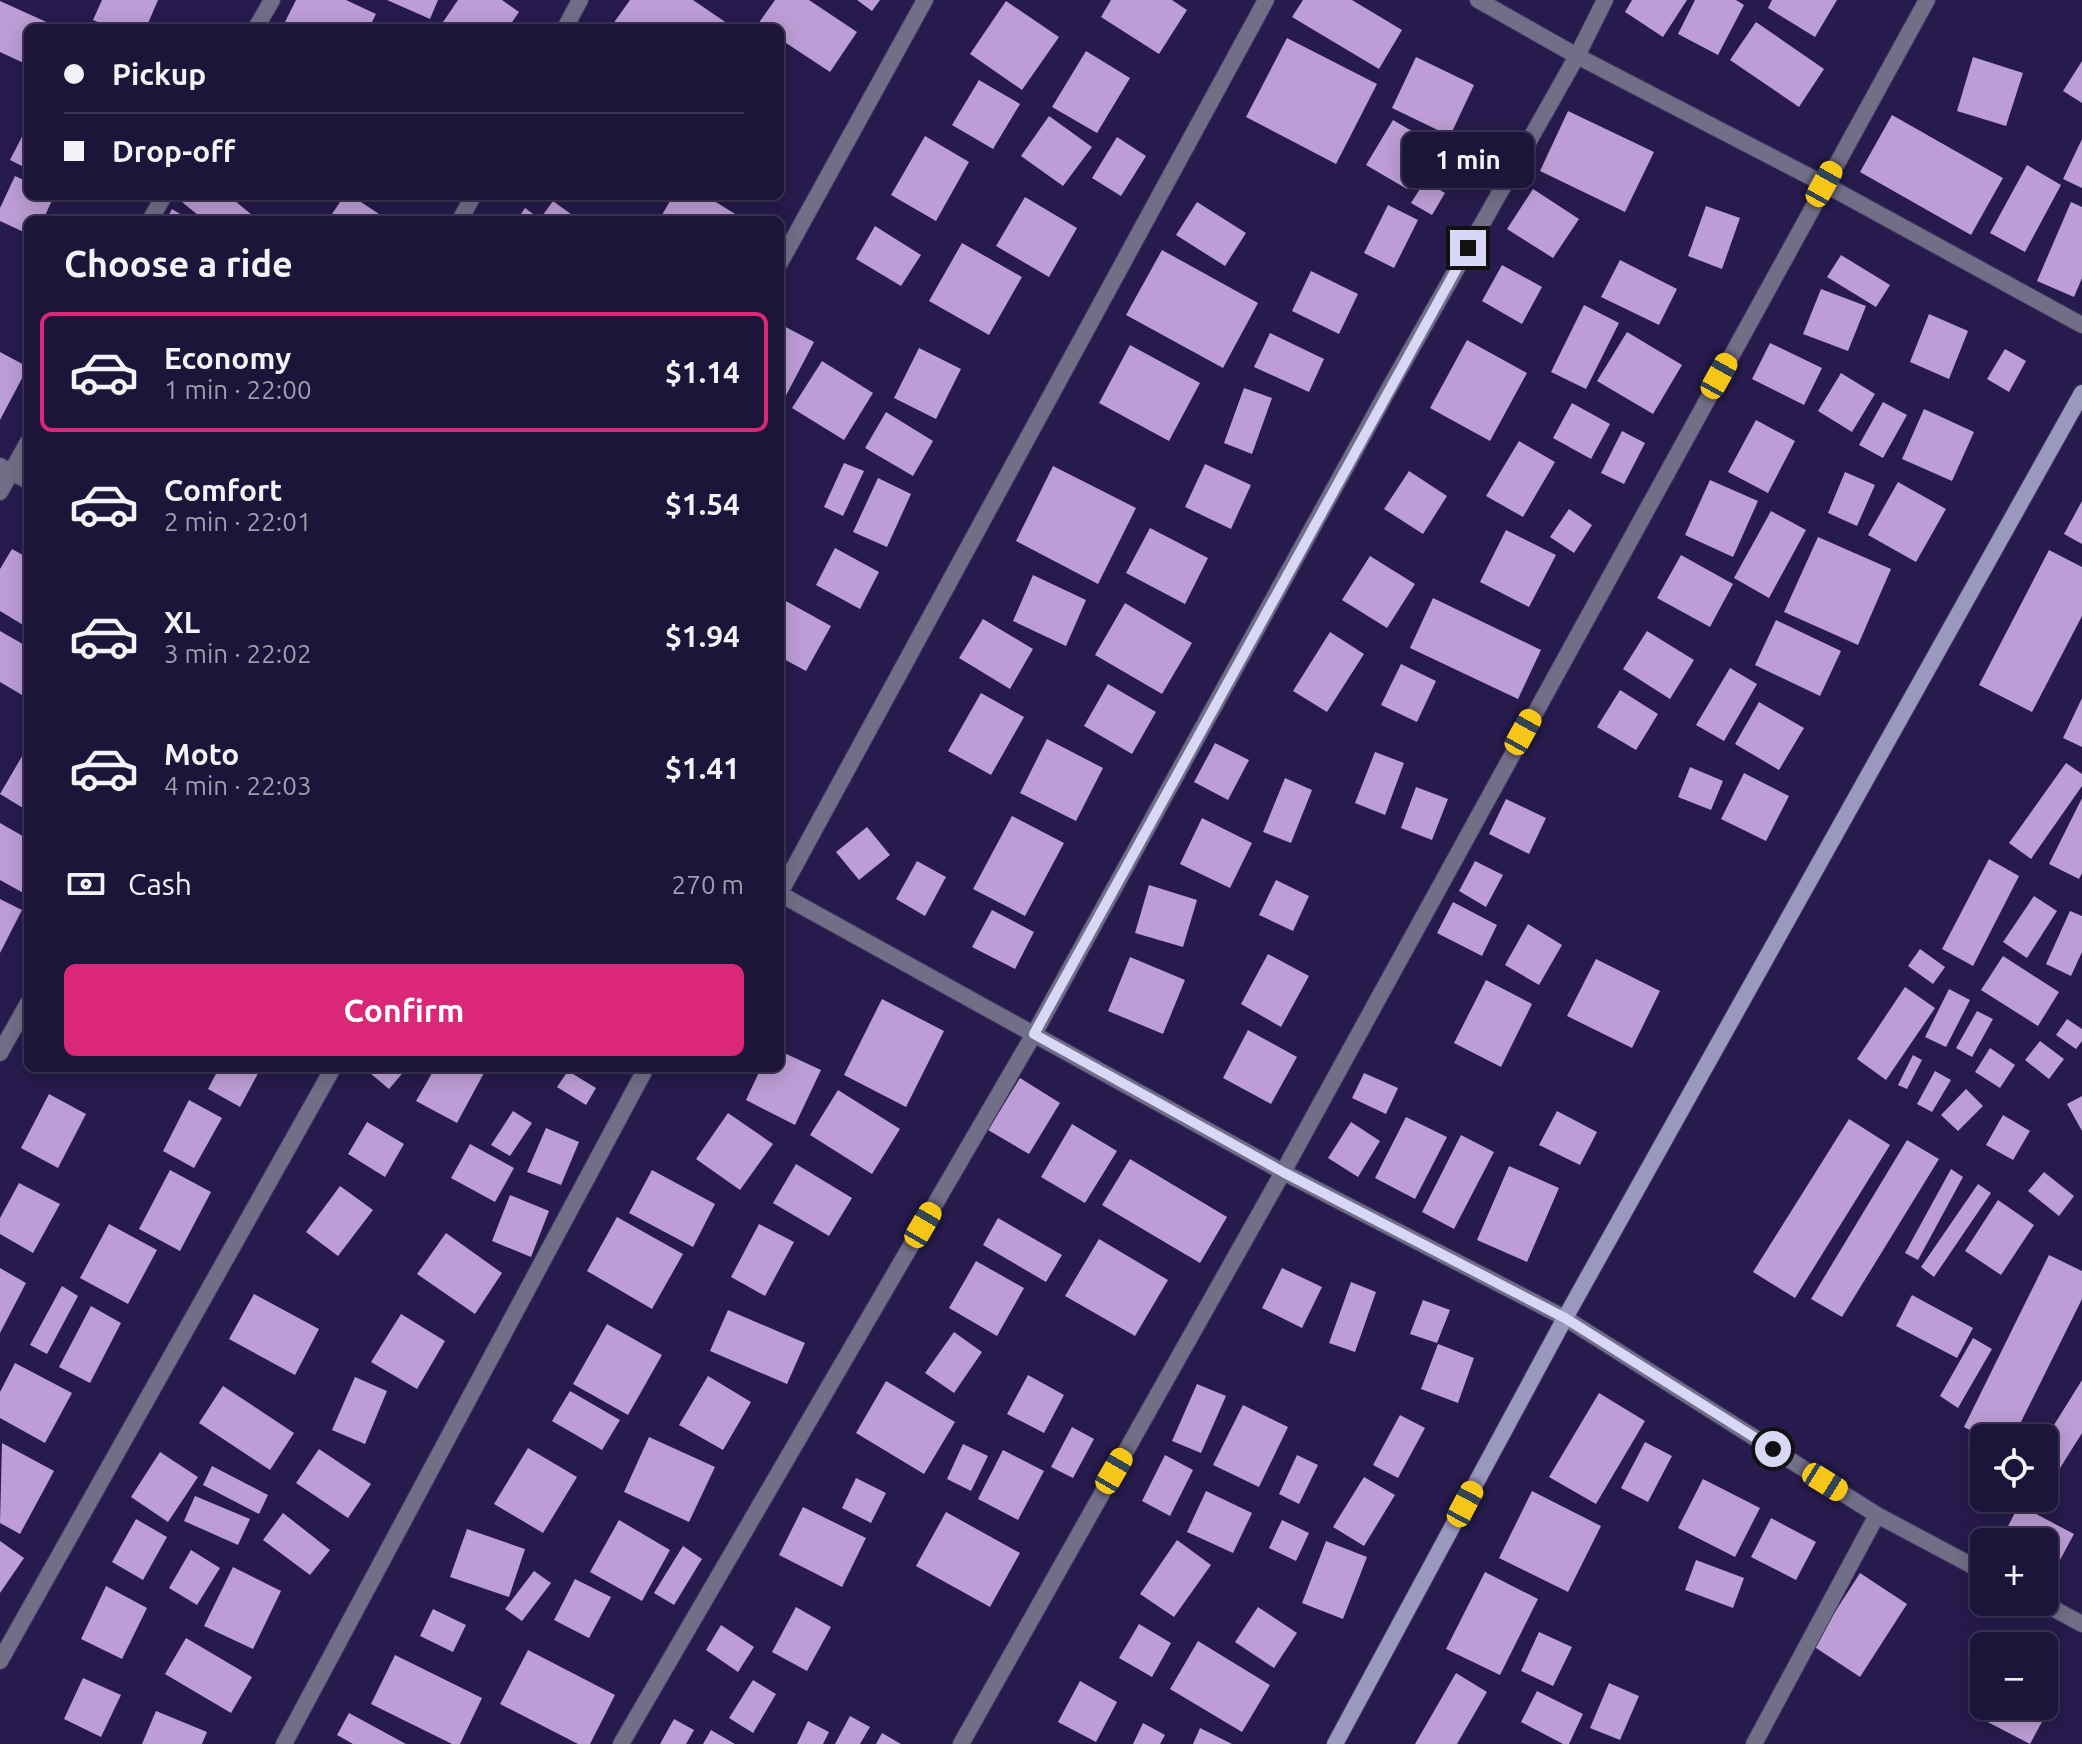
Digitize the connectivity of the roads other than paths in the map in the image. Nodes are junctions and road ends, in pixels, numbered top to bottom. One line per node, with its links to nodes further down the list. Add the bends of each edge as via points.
1 (272, 0): 8 (street)
2 (580, 0): 9 (street)
3 (925, 0): 12 (street)
4 (1266, 0): 19 (street)
5 (1478, 0): 10 (street)
6 (1605, 0): 10 (street)
7 (1927, 0): 11 (street)
8 (258, 24)
9 (567, 24)
10 (1577, 56): 11 (street); 22 (street)
11 (1824, 184): 13 (street); 26 (street)
12 (784, 256)
13 (2082, 325)
14 (2082, 393): 27 (main road)
15 (24, 447): 16 (street)
16 (6, 469): 17 (street); 18 (street)
17 (24, 479)
18 (0, 492)
19 (784, 887)
20 (784, 896): 22 (street)
21 (24, 1010): 23 (street)
22 (1034, 1034): 26 (street); 34 (street)
23 (0, 1053)
24 (331, 1072): 32 (street)
25 (644, 1072): 33 (street)
26 (1283, 1172): 27 (street); 35 (street)
27 (1565, 1318): 28 (street); 36 (main road)
28 (1877, 1515): 29 (street); 37 (street)
29 (1970, 1565)
30 (2058, 1611): 31 (street)
31 (2082, 1624)
32 (0, 1661)
33 (284, 1744)
34 (621, 1744)
35 (961, 1744)
36 (1335, 1744)
37 (1754, 1744)

